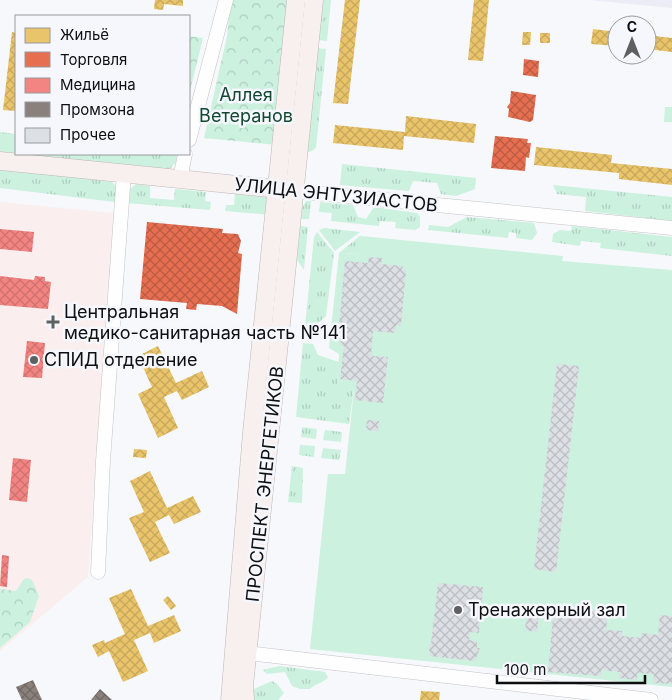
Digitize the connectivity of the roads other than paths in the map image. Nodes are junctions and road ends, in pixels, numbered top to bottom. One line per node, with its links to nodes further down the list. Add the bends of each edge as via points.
1 (226, 0): 4 (street)
2 (296, 0): 9 (main road, ПРОСПЕКТ ЭНЕРГЕТИКОВ)
3 (314, 0): 9 (main road, ПРОСПЕКТ ЭНЕРГЕТИКОВ)
4 (190, 136)
5 (186, 155): 8 (street)
6 (0, 160): 7 (main road, УЛИЦА ЭНТУЗИАСТОВ)
7 (124, 173): 8 (main road, УЛИЦА ЭНТУЗИАСТОВ); 15 (street)
8 (180, 179): 9 (main road, УЛИЦА ЭНТУЗИАСТОВ)
9 (285, 190): 10 (street, УЛИЦА ЭНТУЗИАСТОВ); 11 (main road, ПРОСПЕКТ ЭНЕРГЕТИКОВ); 12 (main road, ПРОСПЕКТ ЭНЕРГЕТИКОВ)
10 (672, 228)
11 (252, 432): 12 (main road); 13 (main road, ПРОСПЕКТ ЭНЕРГЕТИКОВ)
12 (270, 432): 13 (main road, ПРОСПЕКТ ЭНЕРГЕТИКОВ)
13 (255, 502): 14 (main road, ПРОСПЕКТ ЭНЕРГЕТИКОВ)
14 (250, 556): 16 (main road, ПРОСПЕКТ ЭНЕРГЕТИКОВ); 17 (main road, ПРОСПЕКТ ЭНЕРГЕТИКОВ)
15 (98, 572)
16 (248, 653): 17 (main road, ПРОСПЕКТ ЭНЕРГЕТИКОВ); 18 (street)
17 (237, 693)
18 (651, 700)

